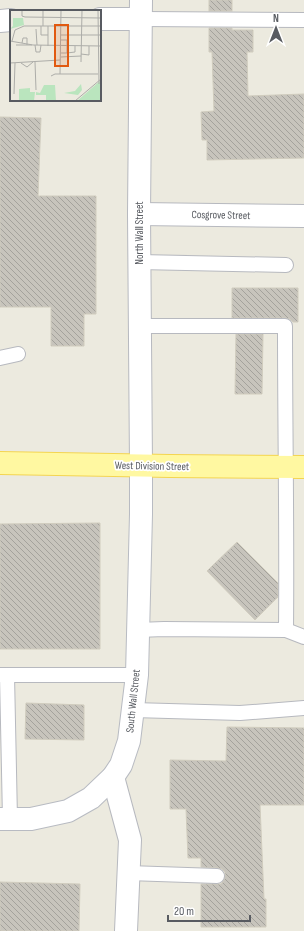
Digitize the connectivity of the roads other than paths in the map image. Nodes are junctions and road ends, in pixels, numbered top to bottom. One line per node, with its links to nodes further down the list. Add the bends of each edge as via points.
1 (141, 9): 2 (street); 3 (lane); 4 (street, North Wall Street)
2 (101, 19)
3 (304, 20)
4 (139, 214): 5 (street, Cosgrove Street); 6 (street, North Wall Street)
5 (304, 216)
6 (139, 262): 7 (lane); 8 (street, North Wall Street)
7 (286, 265)
8 (140, 326): 12 (street, North Wall Street); 13 (lane, via 285,326 285,398)
9 (18, 354): 10 (lane)
10 (0, 358)
11 (0, 463): 12 (main road, West Division Street)
12 (141, 465): 13 (main road, West Division Street); 14 (street, South Wall Street)
13 (295, 467): 15 (lane)
14 (138, 630): 15 (lane); 18 (street, South Wall Street)
15 (286, 630): 16 (lane)
16 (304, 637)
17 (3, 675): 18 (lane); 22 (lane)
18 (137, 675): 20 (street, South Wall Street)
19 (304, 708): 20 (lane, via 240,713)
20 (133, 710): 21 (street, South Wall Street, via 129,741 121,765)
21 (113, 778): 22 (street, South Wall Street, via 91,798 68,811 31,819); 23 (street, via 130,840)
22 (5, 819)
23 (128, 872): 24 (lane); 25 (street)
24 (217, 876)
25 (126, 931)

